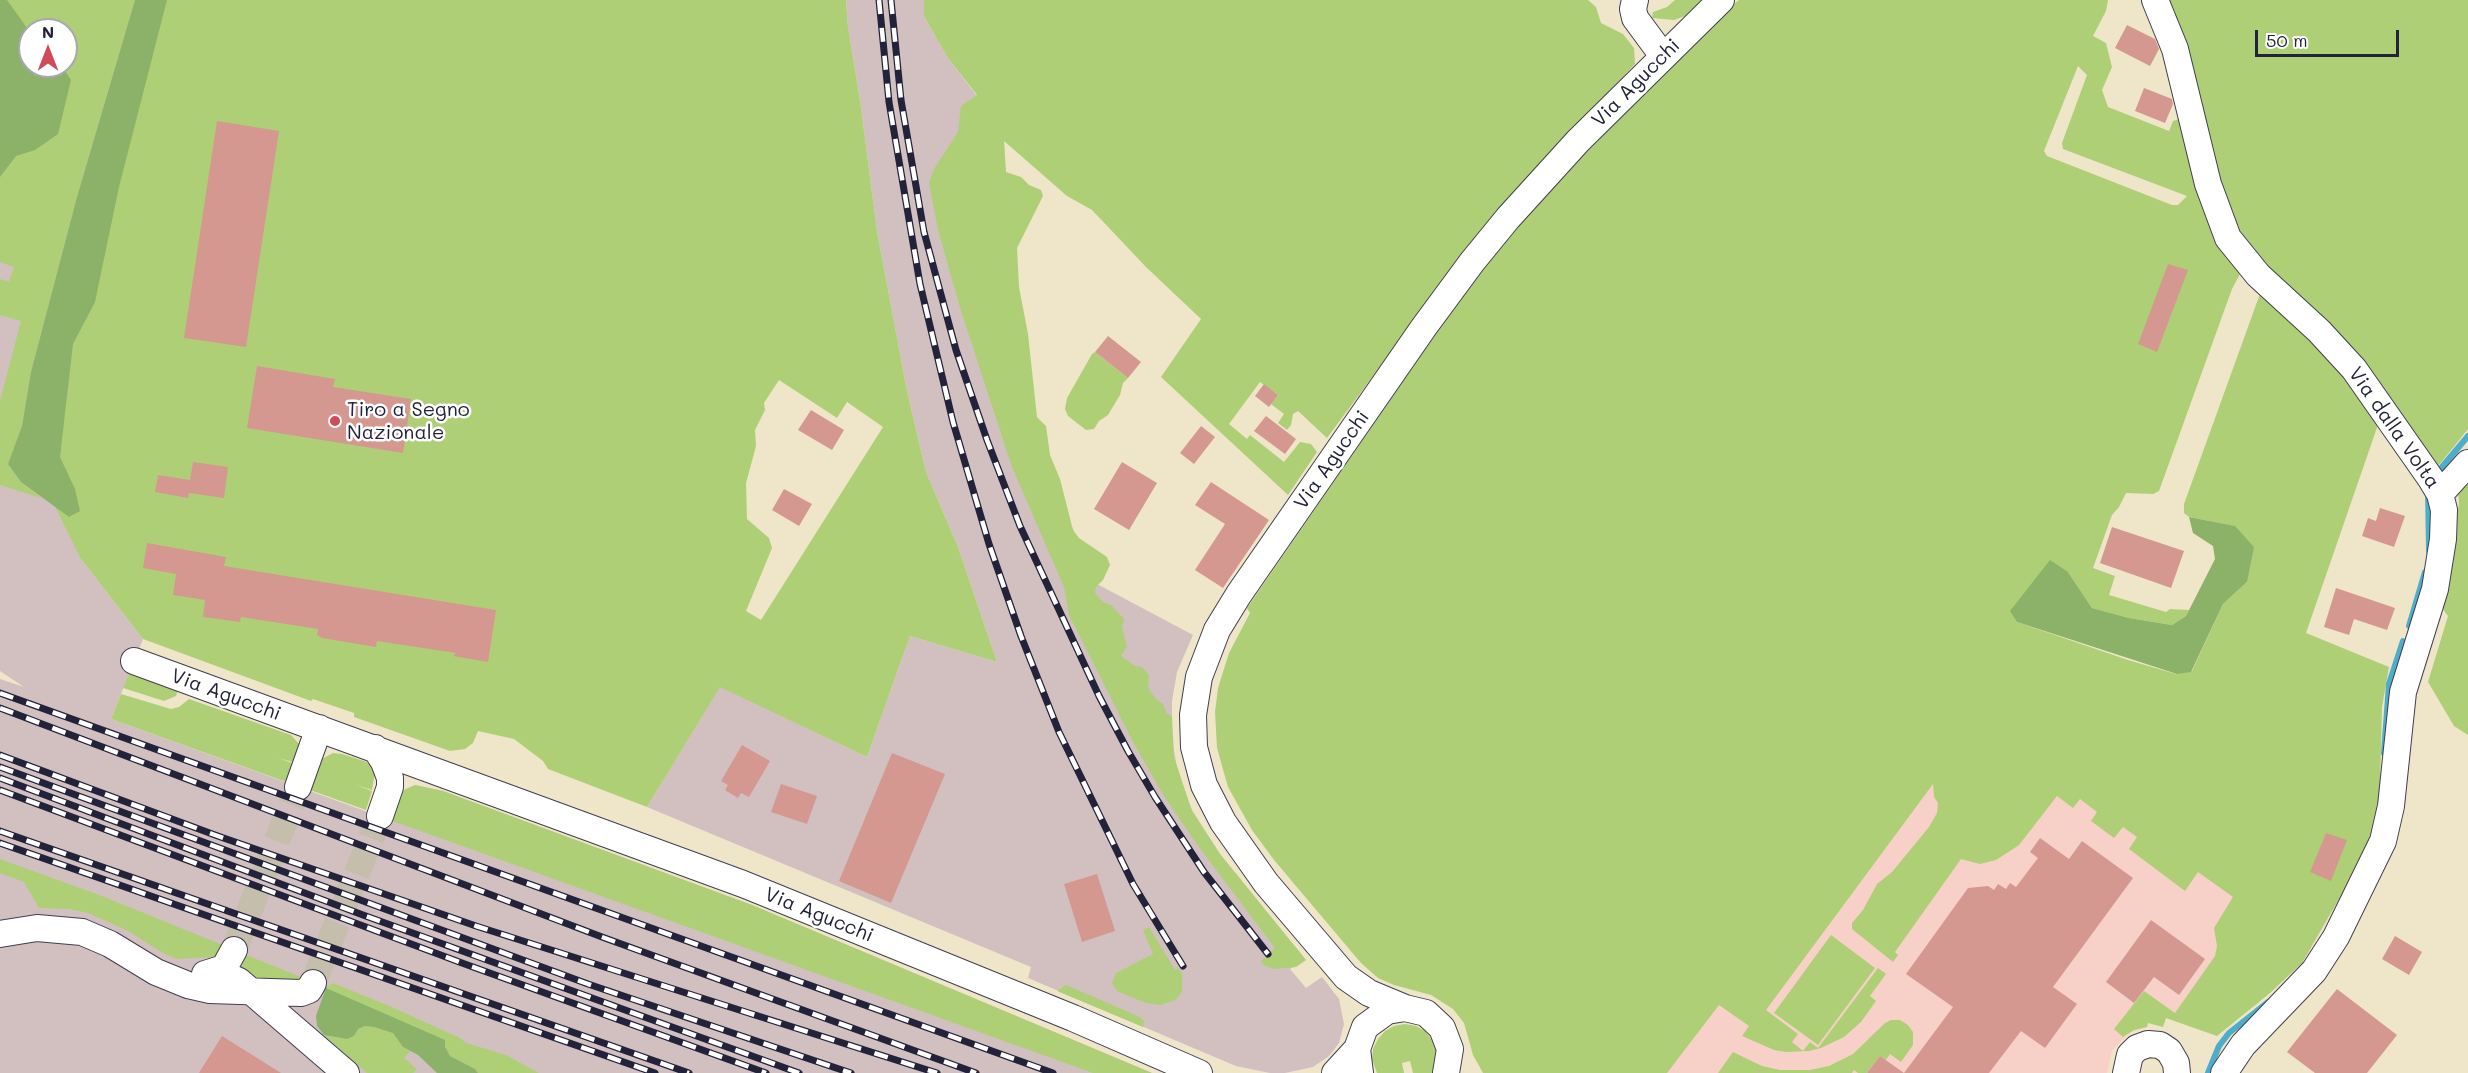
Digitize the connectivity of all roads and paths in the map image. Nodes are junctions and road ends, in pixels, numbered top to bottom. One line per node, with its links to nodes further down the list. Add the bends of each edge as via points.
1 (1635, 0): 4 (street, via 1635,18)
2 (1721, 0): 4 (street, Via Agucchi)
3 (2155, 0): 6 (street, Via dalla Volta, via 2175,49 2208,184 2228,238 2258,276 2354,369)
4 (1663, 56): 18 (street, Via Agucchi, via 1557,164 1472,262 1263,558 1206,654 1196,689 1193,728 1198,765 1211,801 1266,884)
5 (2468, 463): 6 (street)
6 (2440, 494): 30 (street, Via dalla Volta, via 2444,529 2439,571 2405,679 2391,806 2383,841 2350,910 2319,962 2243,1045)
7 (134, 661): 8 (street, Via Agucchi)
8 (319, 728): 9 (street, Via Agucchi); 11 (street)
9 (375, 748): 10 (street, Via Agucchi); 12 (street, via 388,770)
10 (433, 770): 12 (street, via 412,771); 25 (street, Via Agucchi, via 743,884)
11 (298, 786)
12 (390, 786): 13 (street)
13 (380, 816)
14 (0, 934): 17 (street, via 37,928 82,932)
15 (234, 950): 16 (street, via 228,963)
16 (217, 972): 17 (street); 19 (street, via 233,977)
17 (166, 976): 19 (street, via 210,990)
18 (1346, 977): 20 (street, Via Agucchi, via 1369,993); 22 (street, Via Agucchi, via 1355,1004)
19 (252, 993): 21 (street); 21 (street, via 310,987 304,1020)
20 (1405, 1008): 22 (street, via 1387,1011 1365,1027); 23 (street, Via Agucchi, via 1426,1013 1442,1028)
21 (320, 1049): 24 (street)
22 (1359, 1054): 26 (street)
23 (1448, 1061): 27 (street)
24 (346, 1073)
25 (1199, 1073)
26 (1335, 1073)
27 (1466, 1073)
28 (2126, 1073): 29 (street, via 2127,1060 2133,1052 2142,1045 2154,1044 2173,1055)
29 (2177, 1073)
30 (2224, 1073)

